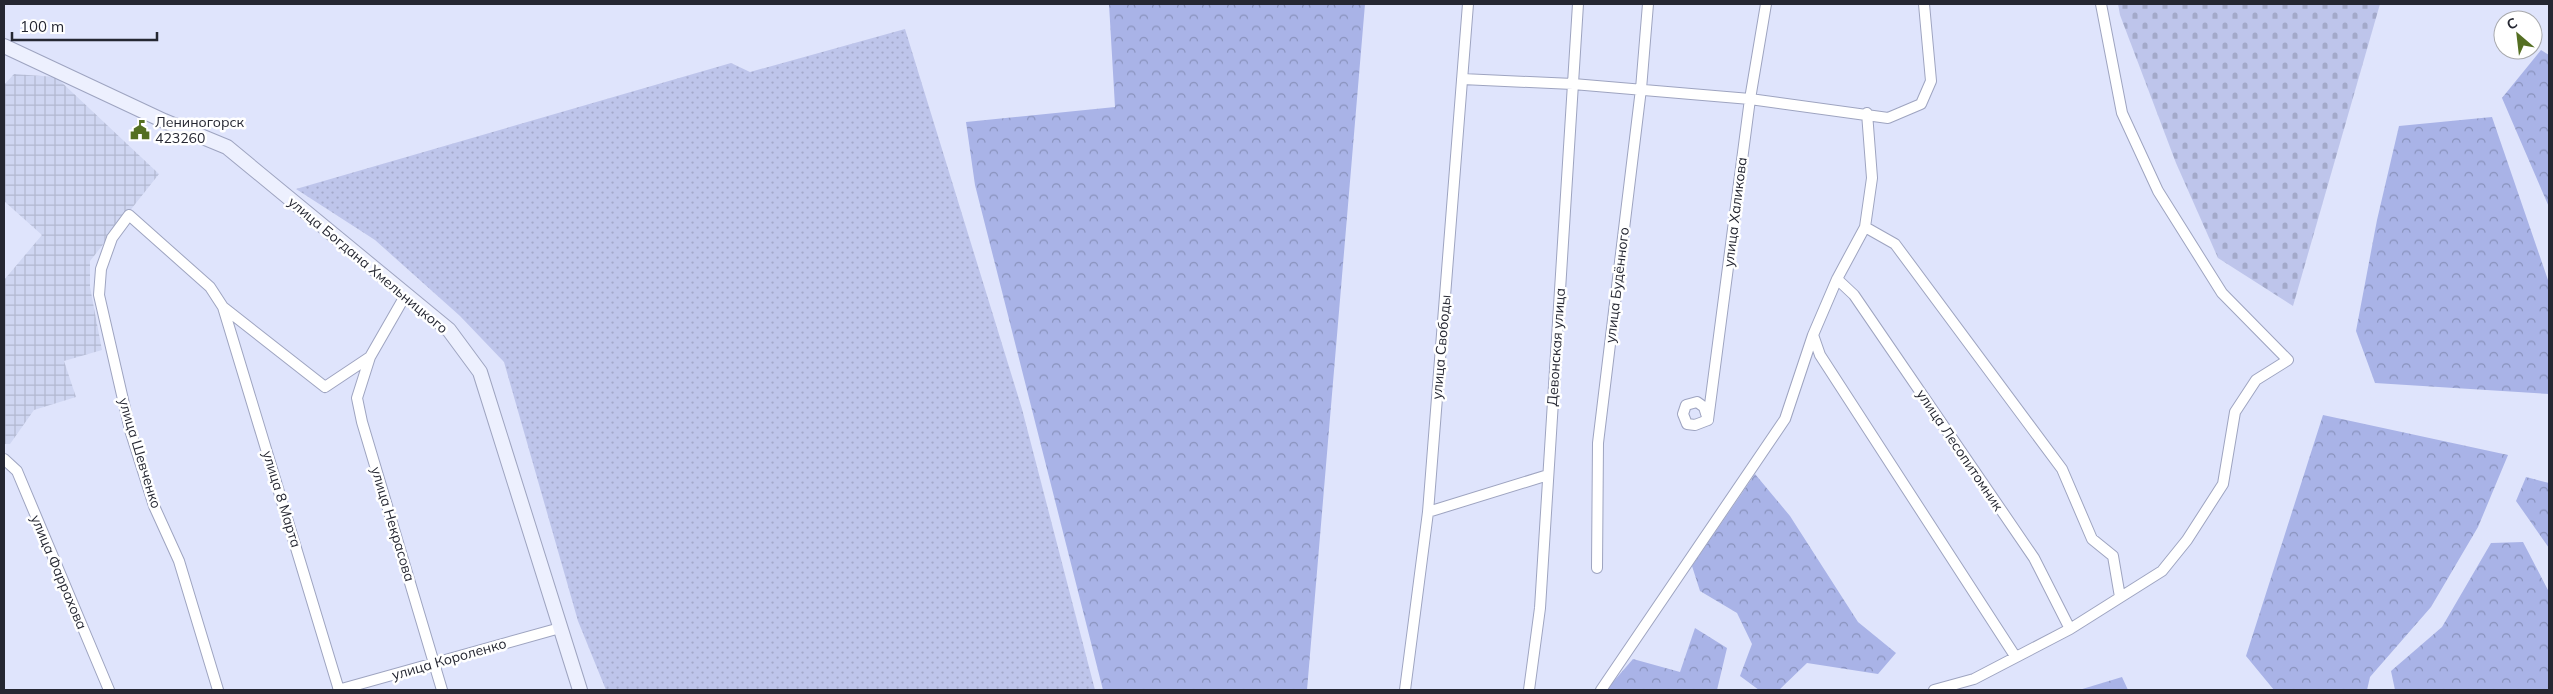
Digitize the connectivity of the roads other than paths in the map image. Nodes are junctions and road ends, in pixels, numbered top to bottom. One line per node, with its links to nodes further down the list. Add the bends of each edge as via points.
1 (1468, 4): 8 (street, улица Свободы)
2 (1578, 4): 9 (street, Девонская улица)
3 (1648, 4): 10 (street, улица Будённого)
4 (1766, 4): 11 (street, улица Халикова)
5 (1924, 4): 12 (street, via 1931,82 1921,104 1888,118)
6 (2101, 4): 25 (street, via 2122,113 2158,192 2222,294 2288,360 2256,380 2235,412 2224,484 2187,540 2162,571)
7 (4, 46): 16 (street, улица Богдана Хмельницкого, via 227,147)
8 (1462, 79): 9 (street); 23 (street, улица Свободы)
9 (1573, 84): 10 (street); 22 (street, Девонская улица)
10 (1640, 90): 11 (street); 24 (street, улица Будённого, via 1598,443)
11 (1750, 99): 12 (street); 20 (street, улица Халикова)
12 (1867, 113): 14 (street, via 1872,178)
13 (129, 215): 17 (street, улица Некрасова, via 210,287); 31 (street, улица Шевченко, via 112,238 101,269 99,295 130,430 154,506 179,561)
14 (1865, 227): 15 (street); 25 (street, via 1895,244 2062,469 2092,539 2113,556)
15 (1837, 279): 18 (street); 27 (street, улица Лесопитомник, via 1854,295 2034,558)
16 (405, 296): 19 (street, улица Некрасова); 26 (street, улица Богдана Хмельницкого, via 448,330 480,372)
17 (223, 307): 19 (street, улица Некрасова, via 324,386); 32 (street, улица 8 Марта)
18 (1813, 335): 28 (street, via 1820,355); 37 (street, via 1785,419)
19 (370, 357): 29 (street, улица Некрасова, via 357,398 362,422)
20 (1708, 420)
21 (4, 459): 30 (street, улица Фаррахова, via 17,471)
22 (1548, 475): 23 (street); 36 (street, Девонская улица, via 1540,608)
23 (1428, 512): 35 (street, улица Свободы)
24 (1597, 568)
25 (2120, 597): 27 (street)
26 (560, 628): 29 (street, улица Короленко); 34 (street, улица Богдана Хмельницкого)
27 (2070, 629): 28 (street)
28 (2015, 656): 38 (street, via 1974,679)
29 (434, 663): 32 (street, улица Короленко); 33 (street, улица Некрасова)
30 (109, 690)
31 (218, 690)
32 (339, 690)
33 (442, 690)
34 (580, 690)
35 (1405, 690)
36 (1529, 690)
37 (1601, 690)
38 (1934, 690)

